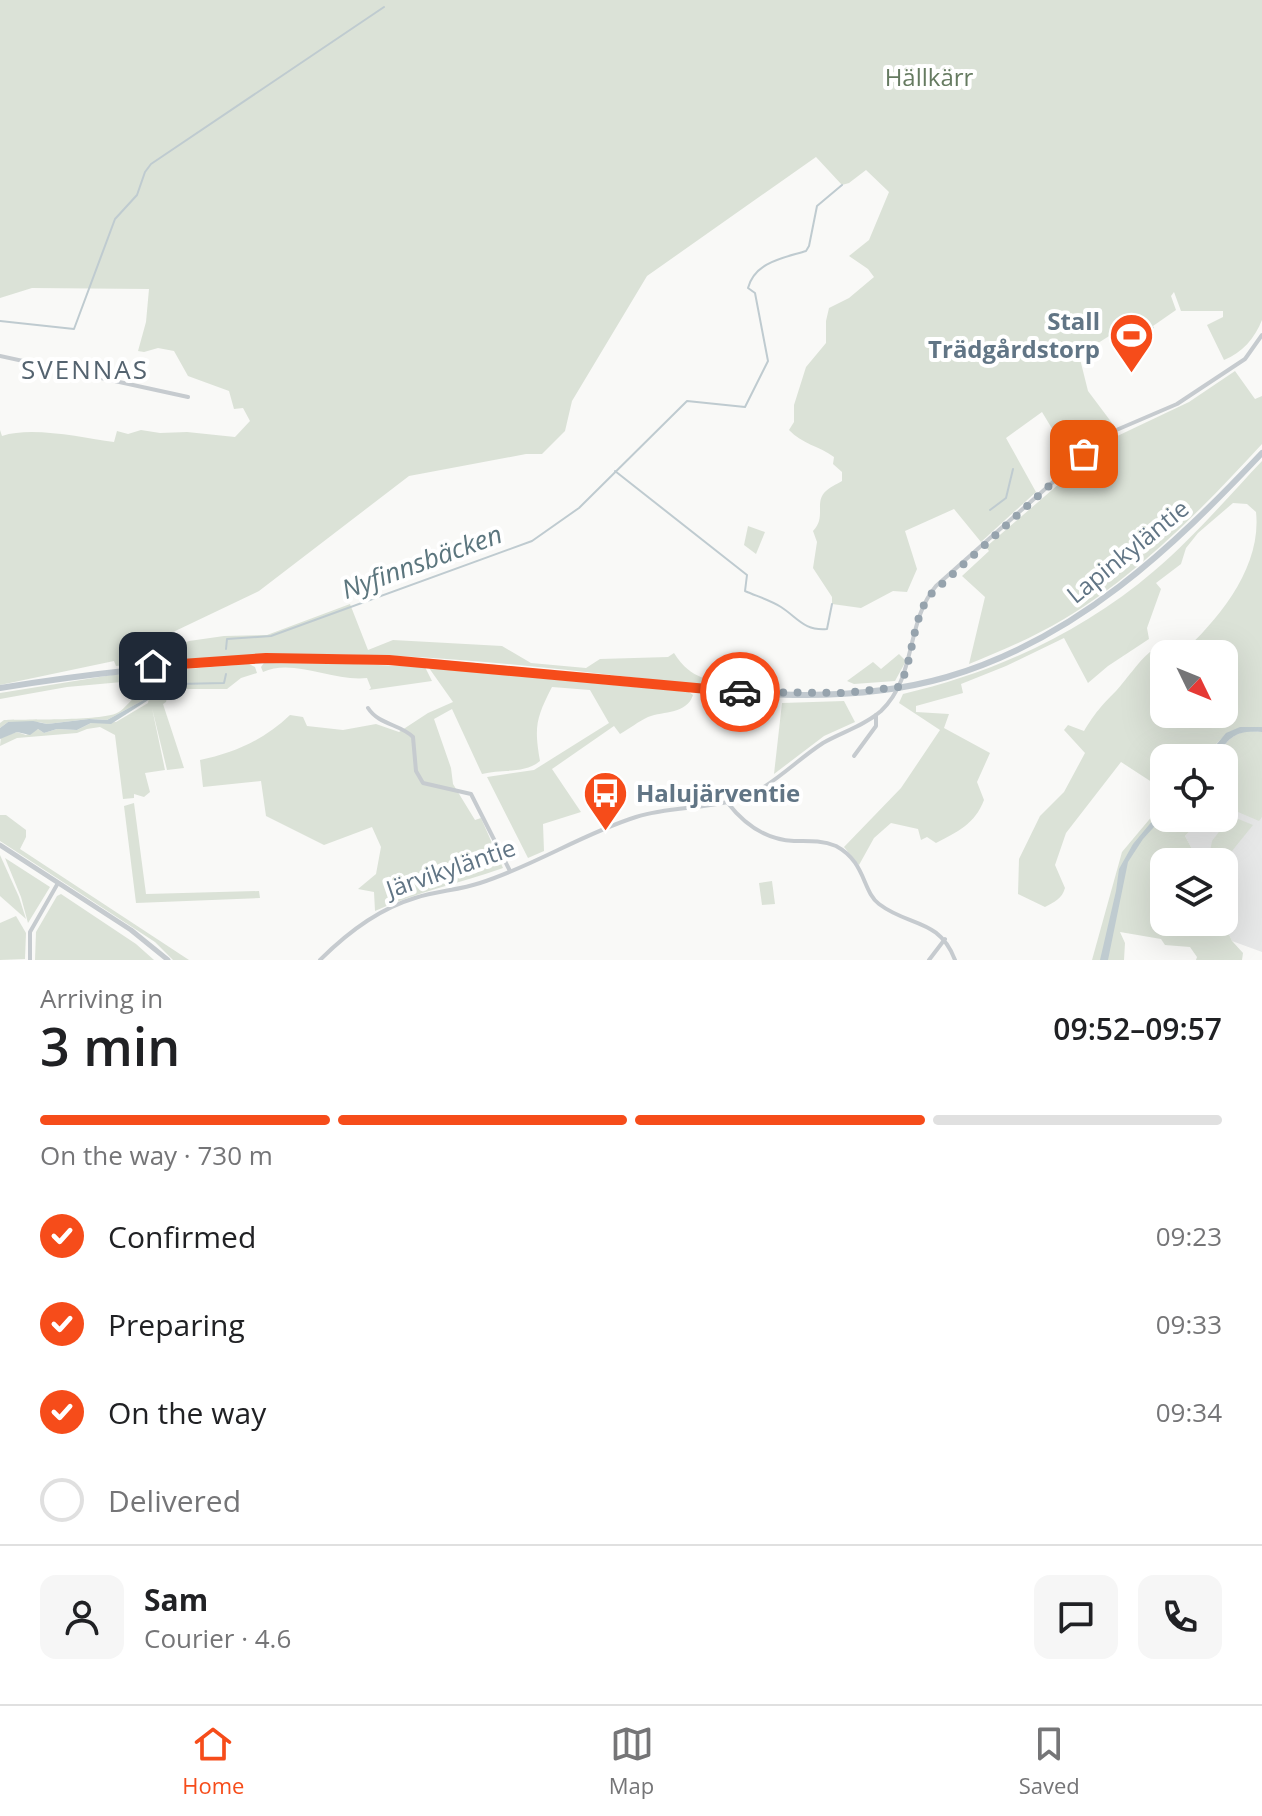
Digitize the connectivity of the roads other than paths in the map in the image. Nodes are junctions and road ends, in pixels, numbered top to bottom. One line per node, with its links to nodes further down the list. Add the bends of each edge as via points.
1 (1262, 335): 5 (street, via 1245,359 1177,404 1107,434 936,586 922,606)
2 (0, 356): 3 (street)
3 (188, 397)
4 (1262, 453): 5 (main road, Lapinkyläntie, via 1174,542 1087,612 1001,657)
5 (899, 687): 6 (main road, Lapinkyläntie, via 748,693 438,663 293,658 153,666); 8 (street, Järvikyläntie)
6 (0, 688)
7 (368, 708): 12 (street, via 373,716 413,737 416,771 423,783 471,794)
8 (876, 715): 9 (street, via 876,726); 10 (street, Järvikyläntie, via 824,742 763,788)
9 (854, 756)
10 (727, 802): 12 (street, Järvikyläntie, via 637,817); 14 (street, via 767,836 840,849 860,868 877,903)
11 (0, 845): 13 (street)
12 (510, 871): 17 (street, Järvikyläntie, via 395,905 358,927)
13 (58, 883): 15 (street, via 30,932); 16 (street)
14 (945, 939): 18 (street); 19 (street)
15 (30, 960)
16 (168, 960)
17 (320, 960)
18 (929, 960)
19 (955, 960)

